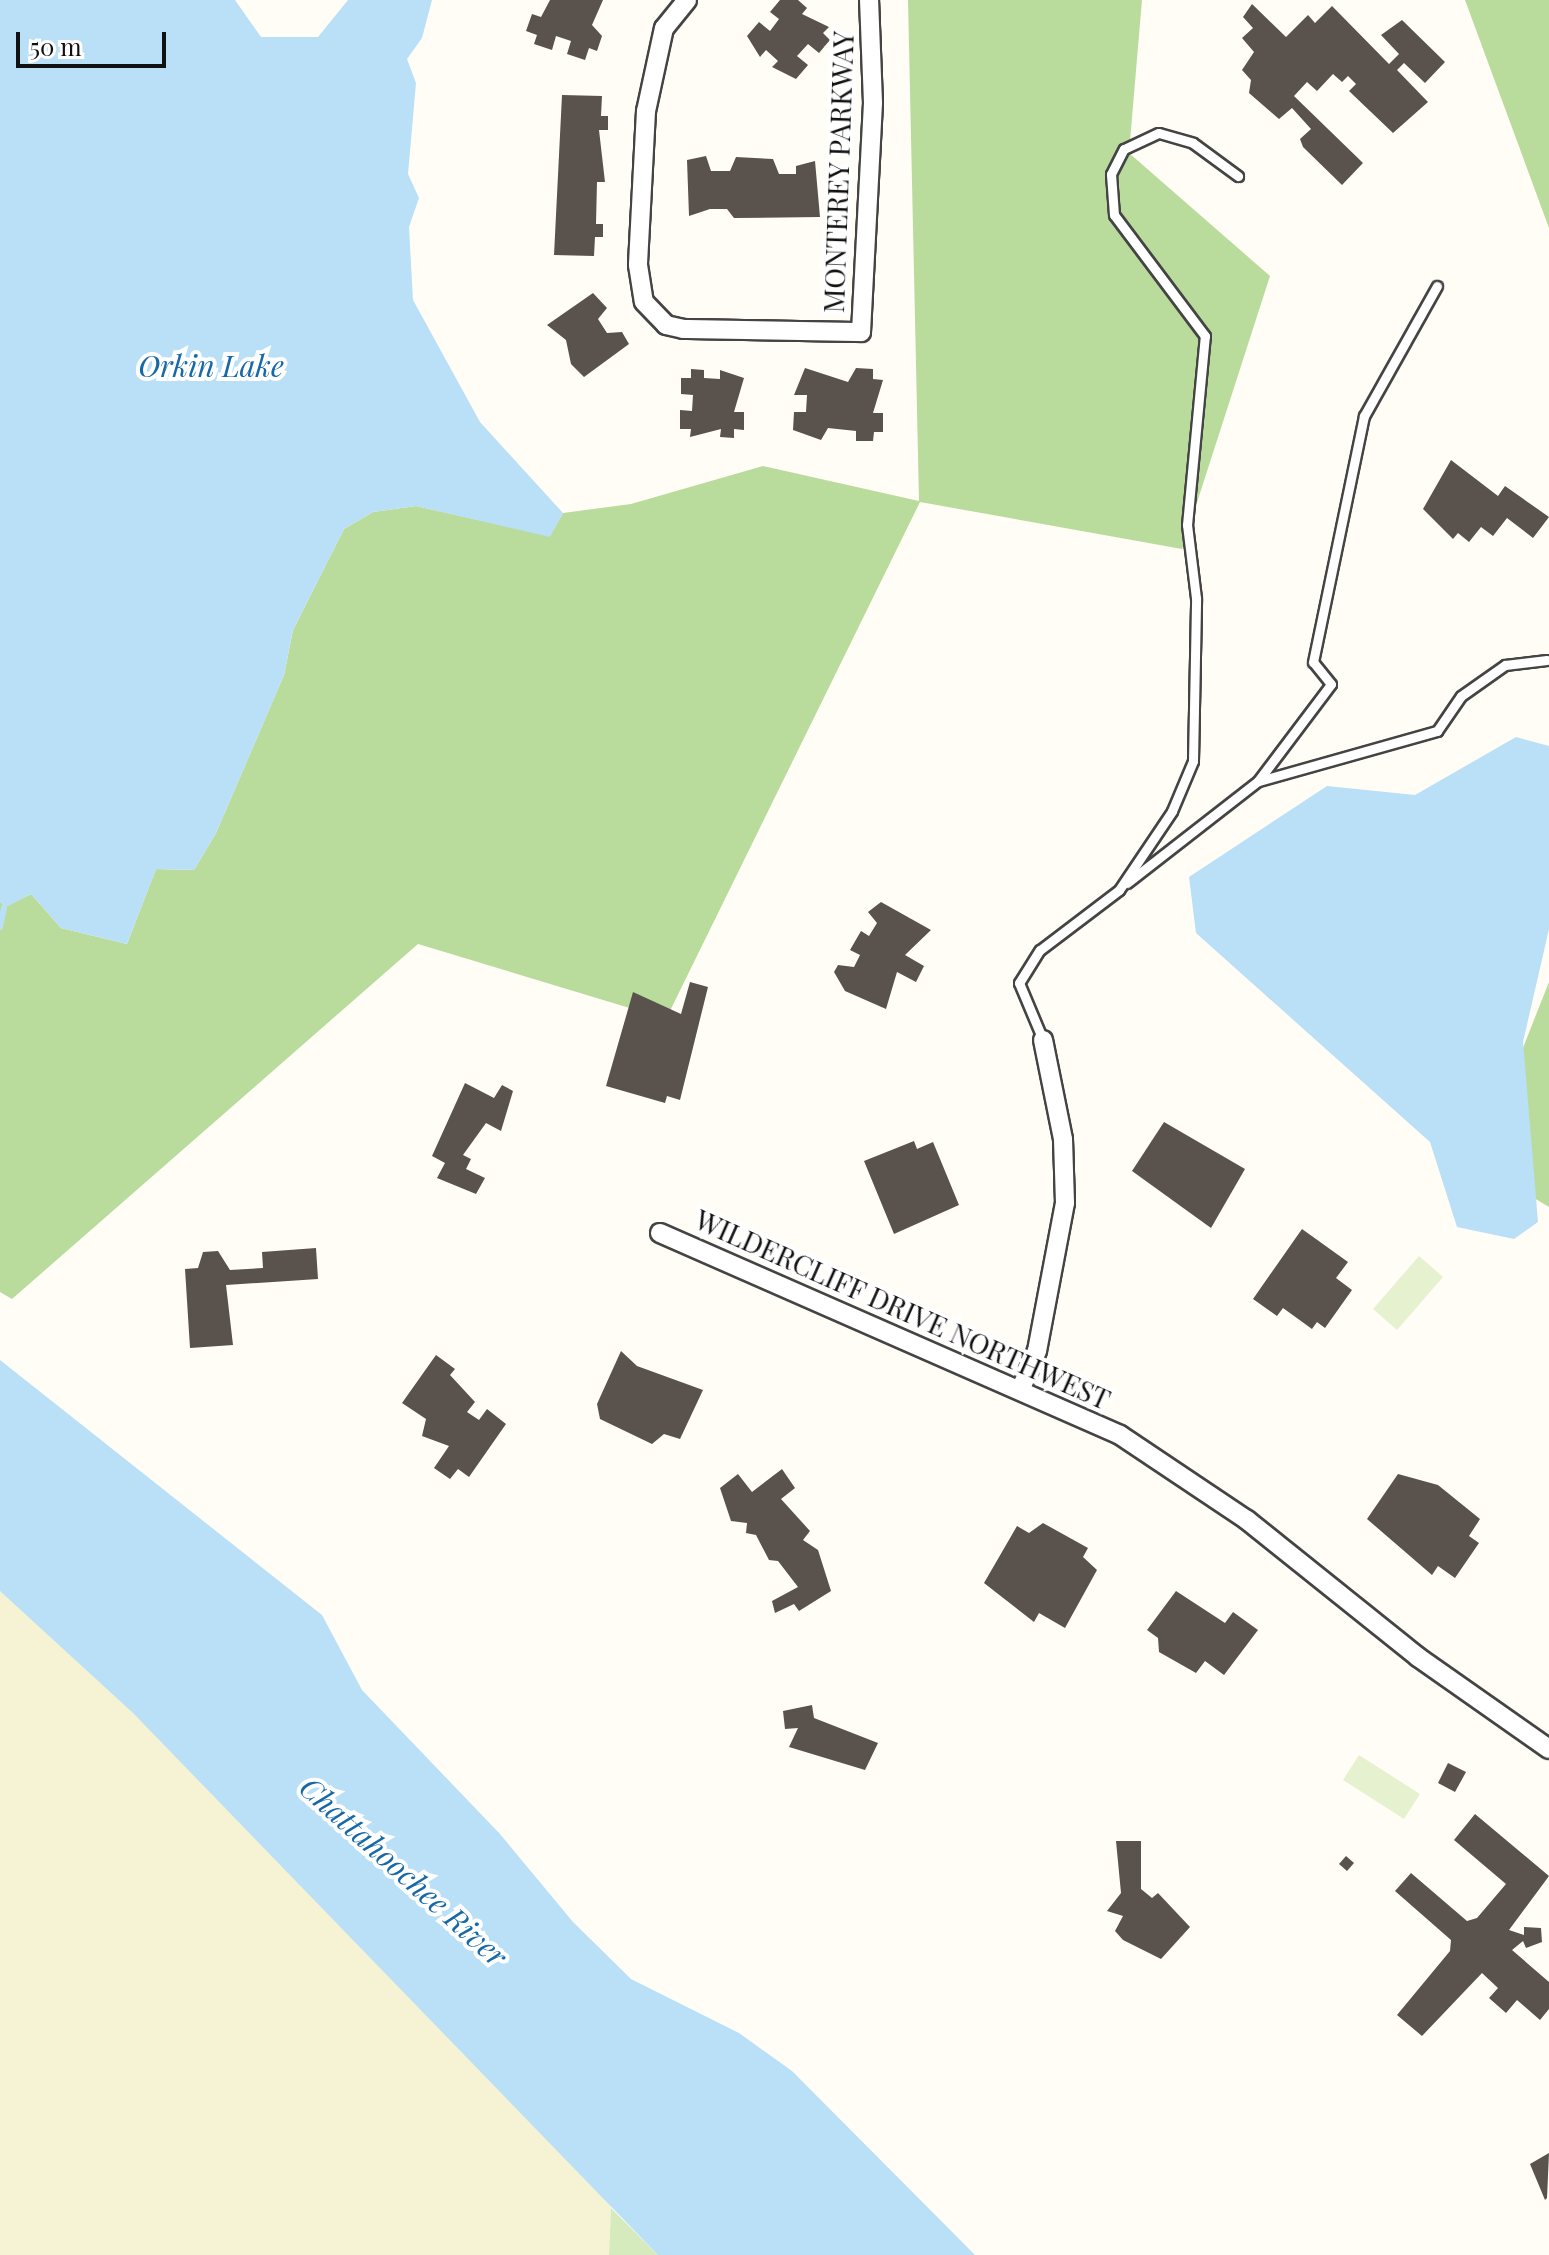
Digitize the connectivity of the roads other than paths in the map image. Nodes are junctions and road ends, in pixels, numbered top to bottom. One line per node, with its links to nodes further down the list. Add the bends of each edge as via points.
1 (687, 0): 2 (street, MONTEREY PARKWAY, via 664,28 646,111 638,265 644,302 666,325 683,329 861,332 873,103)
2 (869, 0)
3 (1238, 176): 7 (lane, via 1193,143 1159,133 1124,149 1111,174 1114,215 1205,336 1187,525 1196,598 1193,761 1172,811)
4 (1437, 286): 6 (lane, via 1364,416 1313,662 1331,684)
5 (1547, 660): 6 (lane, via 1505,665 1461,696 1437,731)
6 (1258, 781): 7 (lane)
7 (1119, 890): 8 (lane, via 1040,950 1019,983)
8 (1043, 1040): 10 (street, via 1063,1139 1065,1203 1037,1351)
9 (660, 1233): 10 (street, WILDERCLIFF DRIVE NORTHWEST)
10 (1022, 1386): 11 (street, WILDERCLIFF DRIVE NORTHWEST, via 1120,1435 1224,1504 1418,1657)
11 (1549, 1749)

